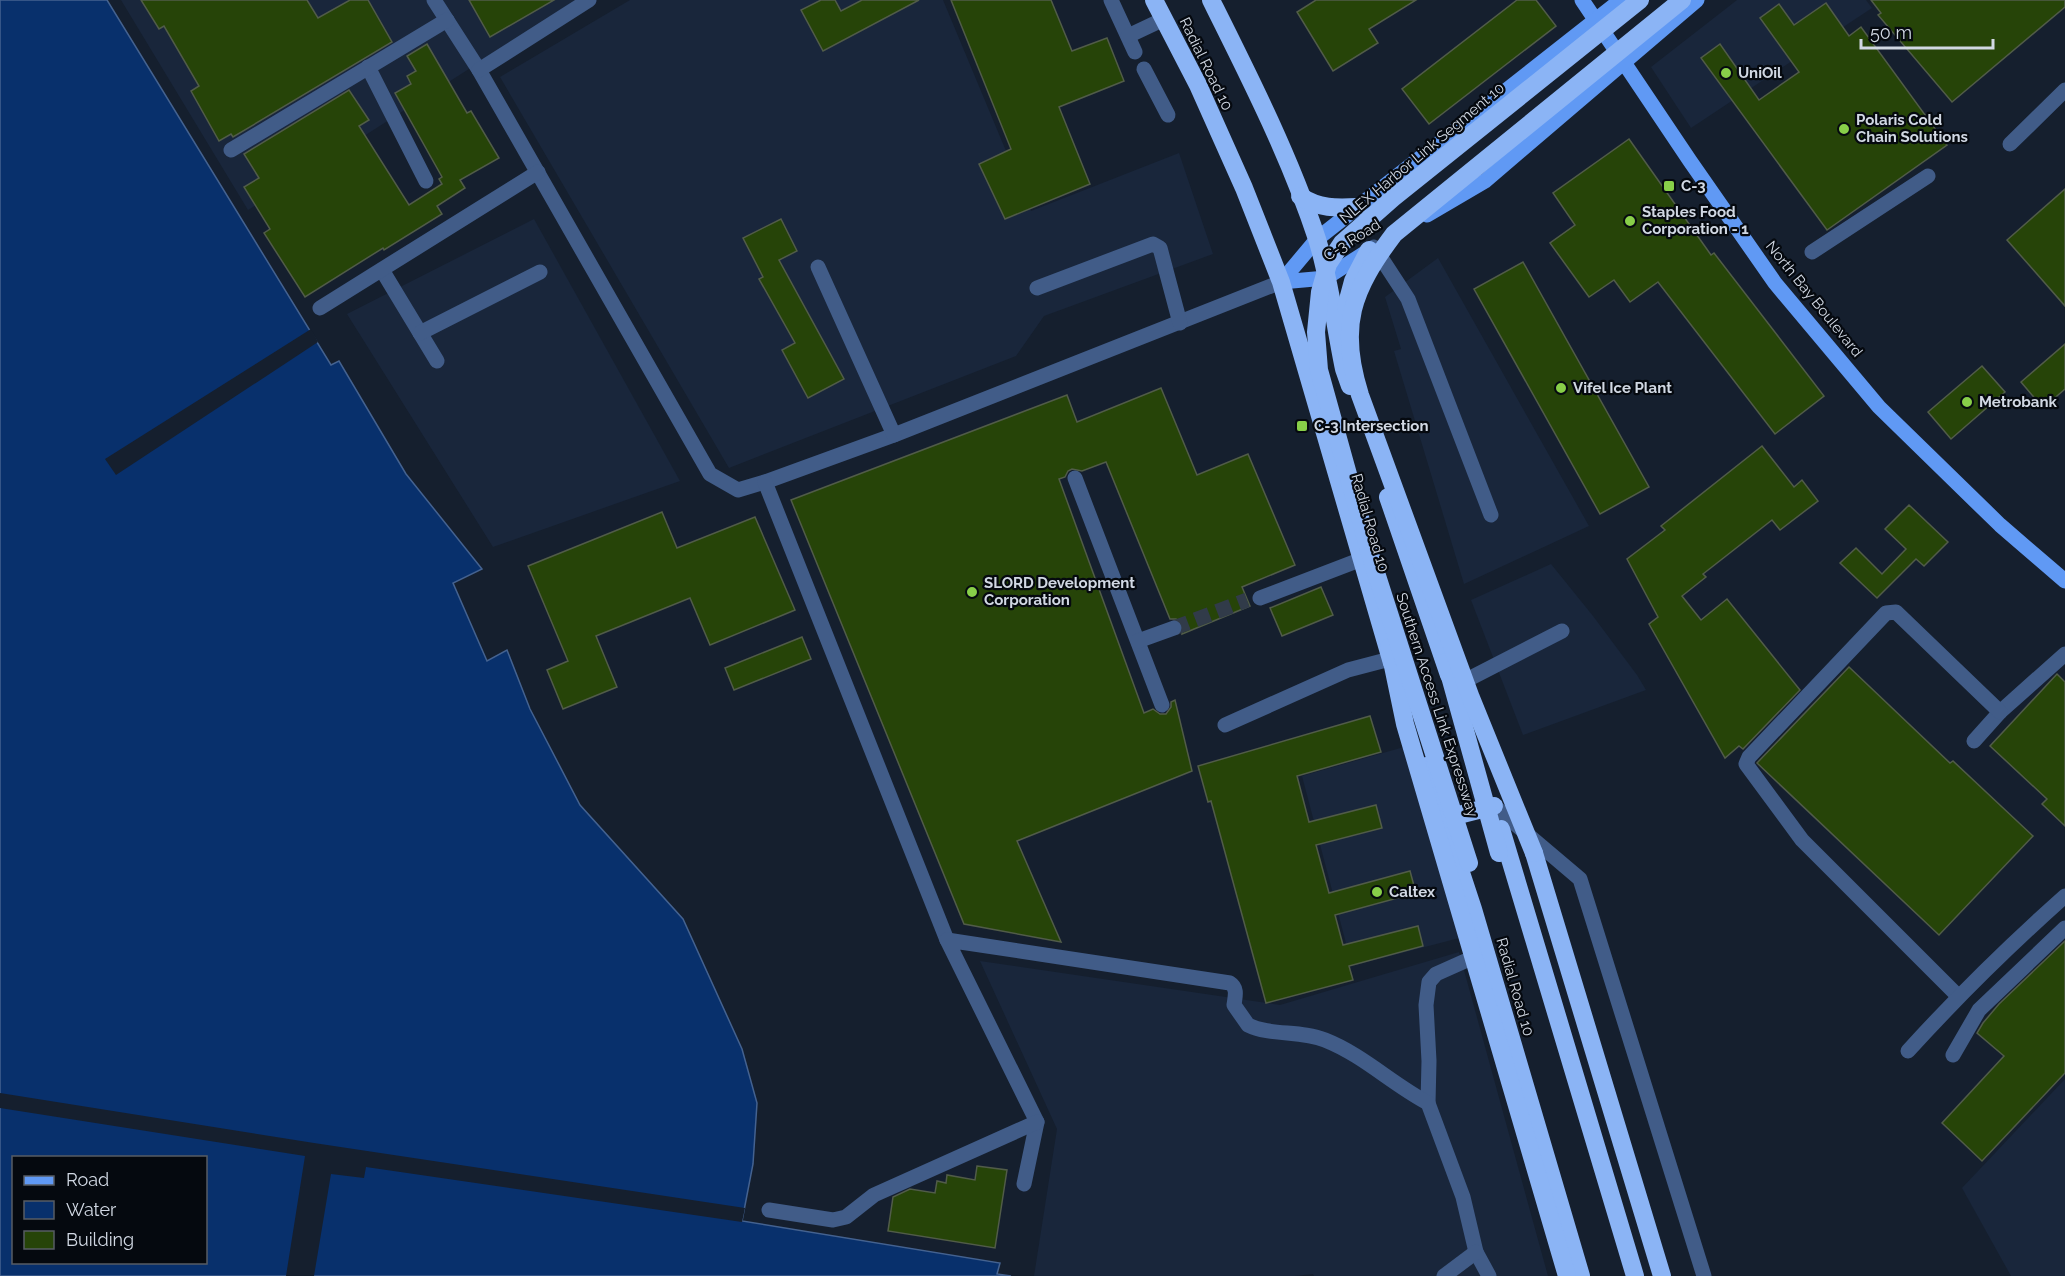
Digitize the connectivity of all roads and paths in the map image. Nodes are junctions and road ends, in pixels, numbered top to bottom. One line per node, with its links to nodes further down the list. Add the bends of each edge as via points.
1 (434, 0): 12 (street)
2 (589, 0): 19 (street)
3 (1111, 0): 14 (street)
4 (1154, 0): 11 (highway, Radial Road 10)
5 (1210, 0): 29 (highway, Radial Road 10, via 1244,64)
6 (1582, 0): 13 (main road, North Bay Boulevard)
7 (1621, 0): 13 (main road, C-3 Road)
8 (1640, 0): 50 (highway, NLEX Harbor Link Segment 10, bridge, via 1393,198 1342,243 1328,264 1317,315 1319,370)
9 (1682, 0): 49 (highway, bridge, via 1394,234 1370,267 1351,310 1349,351)
10 (1697, 0): 16 (main road, C-3 Road)
11 (1164, 19): 14 (street); 38 (highway, Radial Road 10, via 1244,188)
12 (447, 20): 17 (street); 19 (street)
13 (1596, 21): 16 (main road, North Bay Boulevard); 30 (main road, C-3 Road)
14 (1128, 36): 15 (street)
15 (1135, 52)
16 (1624, 62): 20 (main road, North Bay Boulevard); 21 (main road, C-3 Road)
17 (368, 68): 25 (street); 28 (street)
18 (1144, 69): 23 (street)
19 (479, 70): 26 (street)
20 (1636, 80): 21 (main road, via 1616,78); 51 (main road, North Bay Boulevard, via 1775,283 1879,407 2000,525)
21 (1599, 83): 32 (main road, C-3 Road, via 1485,181)
22 (2065, 90): 24 (street)
23 (1168, 115)
24 (2010, 144)
25 (231, 150)
26 (538, 172): 35 (street); 47 (street, via 710,474 738,490)
27 (1928, 176): 33 (street)
28 (426, 181)
29 (1300, 196): 30 (highway, via 1325,207); 31 (highway, Radial Road 10)
30 (1358, 207): 31 (main road, C-3 Road)
31 (1317, 239): 37 (highway, Radial Road 10); 38 (main road, C-3 Road)
32 (1371, 249): 37 (main road, C-3 Road); 43 (highway, via 1353,281); 48 (street, via 1408,299)
33 (1812, 252)
34 (818, 267): 45 (street)
35 (382, 270): 40 (street); 42 (street)
36 (540, 272): 42 (street)
37 (1326, 278): 38 (main road, C-3 Road); 43 (highway, Radial Road 10)
38 (1281, 282): 41 (street); 50 (highway, Radial Road 10)
39 (1037, 288): 41 (street, via 1153,244 1160,248)
40 (320, 308)
41 (1180, 323): 45 (street)
42 (420, 333): 44 (street)
43 (1340, 348): 58 (highway, Radial Road 10)
44 (437, 361)
45 (894, 435): 47 (street)
46 (1075, 478): 55 (street)
47 (765, 482): 69 (street)
48 (1491, 515)
49 (1414, 545): 65 (highway, Southern Access Link Expressway, bridge); 84 (highway, bridge, via 1534,853)
50 (1366, 558): 52 (street); 57 (highway, Radial Road 10); 66 (highway, Southern Access Link Expressway, bridge); 81 (highway, bridge, via 1405,724)
51 (2065, 581)
52 (1260, 598)
53 (1174, 628): 55 (street)
54 (1562, 631): 58 (street)
55 (1138, 641): 59 (street)
56 (2065, 654): 60 (street)
57 (1390, 659): 61 (street, via 1348,670); 64 (highway, Radial Road 10)
58 (1453, 687): 63 (highway, Radial Road 10)
59 (1162, 705)
60 (2000, 712): 62 (street); 71 (street, via 1896,612 1886,613 1746,764 1802,840)
61 (1225, 724)
62 (1974, 741)
63 (1494, 806): 64 (highway); 83 (highway, Radial Road 10); 85 (street, via 1580,879)
64 (1443, 819): 70 (highway, Radial Road 10)
65 (1499, 853)
66 (1469, 863)
67 (2065, 896): 71 (street)
68 (2065, 928): 73 (street, via 1979,1010)
69 (947, 940): 74 (street, via 1230,983 1236,991 1234,1005 1252,1028 1303,1034 1330,1042); 75 (street)
70 (1486, 952): 74 (street, via 1436,974 1429,982); 82 (highway, Radial Road 10)
71 (1958, 996): 72 (street)
72 (1908, 1051)
73 (1953, 1055)
74 (1428, 1103): 78 (street, via 1463,1197)
75 (1037, 1122): 76 (street); 77 (street, via 873,1195 846,1217 832,1220)
76 (1024, 1184)
77 (769, 1210)
78 (1476, 1252): 79 (street); 80 (street)
79 (1444, 1276)
80 (1489, 1276)
81 (1567, 1276)
82 (1581, 1276)
83 (1635, 1276)
84 (1662, 1276)
85 (1704, 1276)

